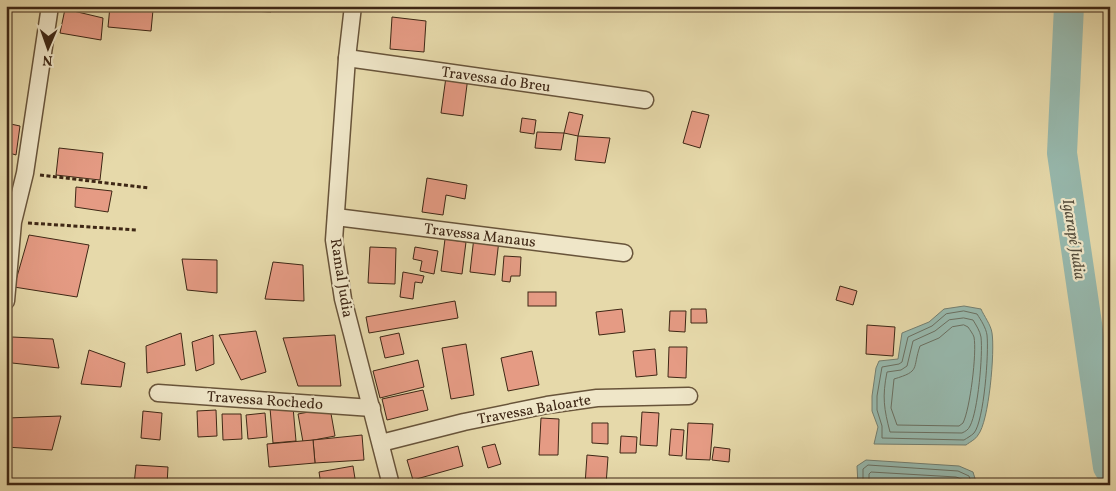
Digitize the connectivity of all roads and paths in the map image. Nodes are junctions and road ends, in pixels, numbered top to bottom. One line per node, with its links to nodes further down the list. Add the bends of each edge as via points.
1 (50, 6): 5 (street)
2 (354, 6): 3 (street, Ramal Judia)
3 (347, 58): 4 (street, Travessa do Breu); 7 (street, Ramal Judia)
4 (645, 100)
5 (25, 173): 6 (path); 8 (street)
6 (149, 188)
7 (336, 217): 10 (street, Travessa Manaus); 14 (street, Ramal Judia, via 334,240 343,299)
8 (10, 222): 9 (path); 11 (street)
9 (137, 230)
10 (624, 253)
11 (6, 301)
12 (158, 393): 14 (street, Travessa Rochedo)
13 (690, 396): 15 (street, Travessa Baloarte, via 598,398 547,405)
14 (372, 408): 15 (street, Ramal Judia)
15 (381, 443): 16 (street, Ramal Judia)
16 (391, 485)

